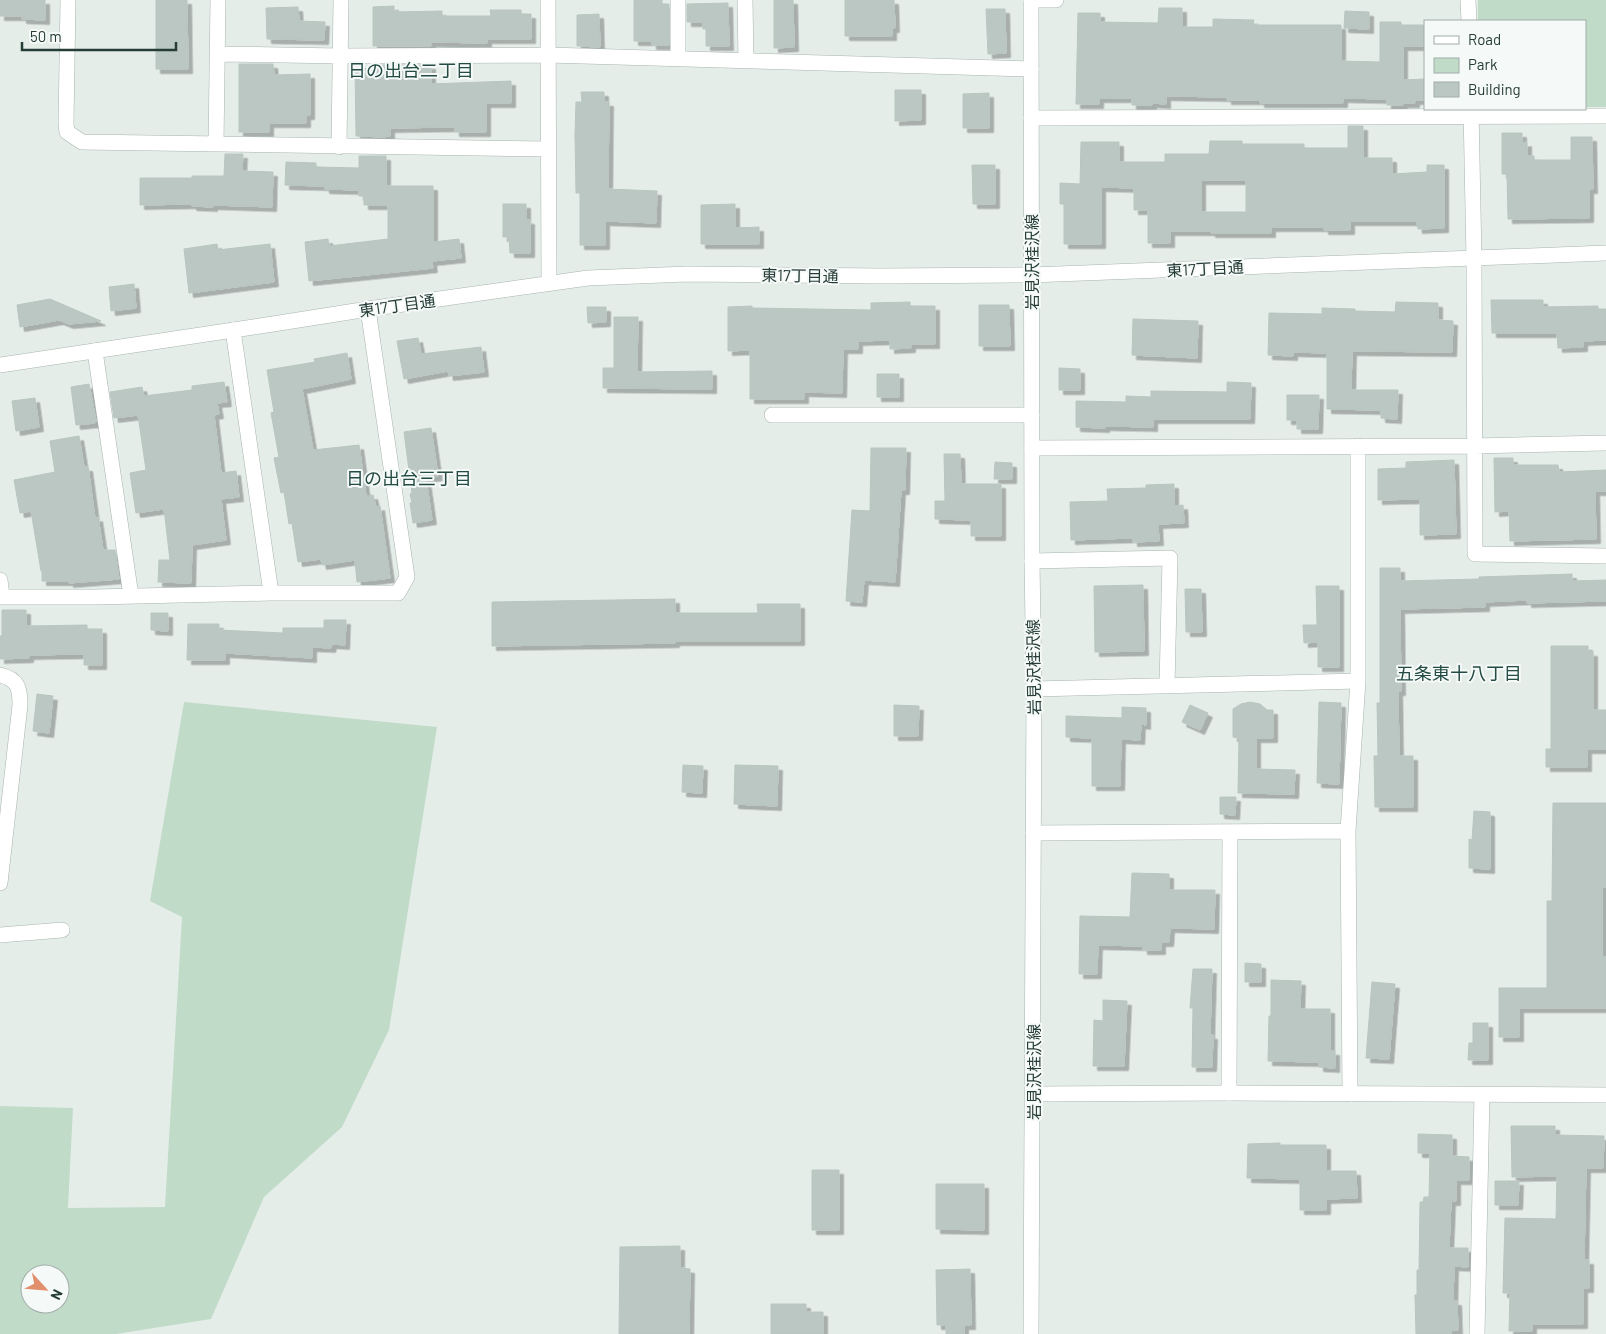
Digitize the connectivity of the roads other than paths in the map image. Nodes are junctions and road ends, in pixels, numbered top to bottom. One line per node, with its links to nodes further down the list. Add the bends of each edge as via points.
1 (68, 0): 20 (street, via 68,132 82,142)
2 (218, 0): 11 (street)
3 (342, 0): 13 (street)
4 (548, 0): 12 (street)
5 (678, 0): 14 (street)
6 (745, 0): 15 (street)
7 (1031, 0): 8 (street); 16 (street, 岩見沢桂沢線)
8 (1056, 0)
9 (1468, 0): 10 (street)
10 (1469, 20)
11 (218, 54): 13 (street); 20 (street)
12 (548, 55): 13 (street); 14 (street); 22 (street)
13 (340, 56): 21 (street)
14 (678, 58): 15 (street)
15 (746, 60): 16 (street)
16 (1031, 69): 19 (street, 岩見沢桂沢線)
17 (1471, 113): 18 (street); 19 (street); 24 (street)
18 (1606, 116)
19 (1031, 118): 25 (street, 岩見沢桂沢線)
20 (216, 144): 21 (street)
21 (339, 147): 22 (street)
22 (549, 149): 26 (street)
23 (1606, 252): 24 (street, 東17丁目通)
24 (1474, 259): 25 (street, 東17丁目通); 35 (street)
25 (1031, 275): 26 (street, 東17丁目通, via 687,274); 32 (street, 岩見沢桂沢線)
26 (549, 283): 27 (street, 東17丁目通)
27 (368, 308): 28 (street, 東17丁目通); 40 (street, via 407,577 398,593)
28 (232, 330): 29 (street, 東17丁目通); 40 (street)
29 (95, 350): 30 (street, 東17丁目通); 41 (street)
30 (0, 365)
31 (772, 415): 32 (street)
32 (1032, 415): 36 (street, 岩見沢桂沢線)
33 (1606, 443): 35 (street)
34 (1358, 446): 35 (street); 36 (street); 44 (street)
35 (1474, 446): 37 (street, via 1475,554)
36 (1032, 448): 38 (street, 岩見沢桂沢線)
37 (1606, 556)
38 (1032, 560): 45 (street, via 1170,558); 46 (street, 岩見沢桂沢線)
39 (0, 580): 42 (street)
40 (271, 593): 41 (street)
41 (131, 596): 42 (street)
42 (1, 597)
43 (0, 675): 50 (street, via 12,680 20,690 20,704)
44 (1358, 681): 45 (street); 47 (street)
45 (1167, 686): 46 (street)
46 (1034, 689): 49 (street, 岩見沢桂沢線)
47 (1348, 831): 48 (street); 55 (street)
48 (1230, 832): 49 (street); 53 (street)
49 (1033, 833): 54 (street, 岩見沢桂沢線)
50 (0, 883)
51 (62, 930): 52 (street)
52 (0, 935)
53 (1229, 1093): 54 (street); 55 (street)
54 (1034, 1094): 58 (street, 岩見沢桂沢線)
55 (1350, 1094): 56 (street)
56 (1482, 1094): 57 (street); 59 (street)
57 (1606, 1095)
58 (1031, 1334)
59 (1477, 1334)

